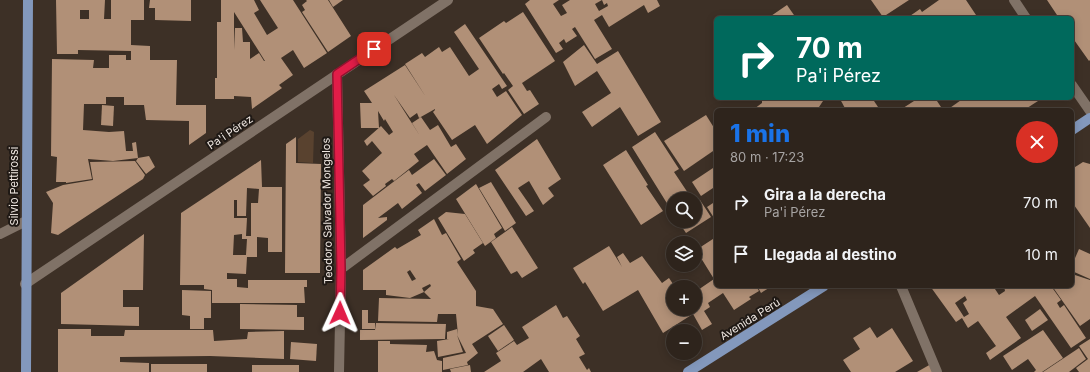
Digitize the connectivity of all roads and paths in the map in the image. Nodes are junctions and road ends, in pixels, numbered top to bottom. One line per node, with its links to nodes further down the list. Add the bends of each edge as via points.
1 (28, 0): 11 (main road, Silvio Pettirossi)
2 (448, 0): 5 (street, Pa'i Pérez)
3 (1014, 0): 4 (street)
4 (1025, 16)
5 (337, 74): 13 (street, Teodoro Salvador Mongelos); 14 (street, Pa'i Pérez)
6 (1074, 88): 7 (street)
7 (1090, 111)
8 (546, 117): 13 (street)
9 (1090, 118): 10 (main road)
10 (1074, 129)
11 (26, 221): 12 (street); 14 (main road, Silvio Pettirossi)
12 (0, 234)
13 (341, 269): 19 (street, Teodoro Salvador Mongelos)
14 (25, 284): 18 (main road, Silvio Pettirossi)
15 (821, 288): 17 (main road, Avenida Perú)
16 (902, 288): 20 (street)
17 (694, 370)
18 (26, 372)
19 (339, 372)
20 (937, 372)

